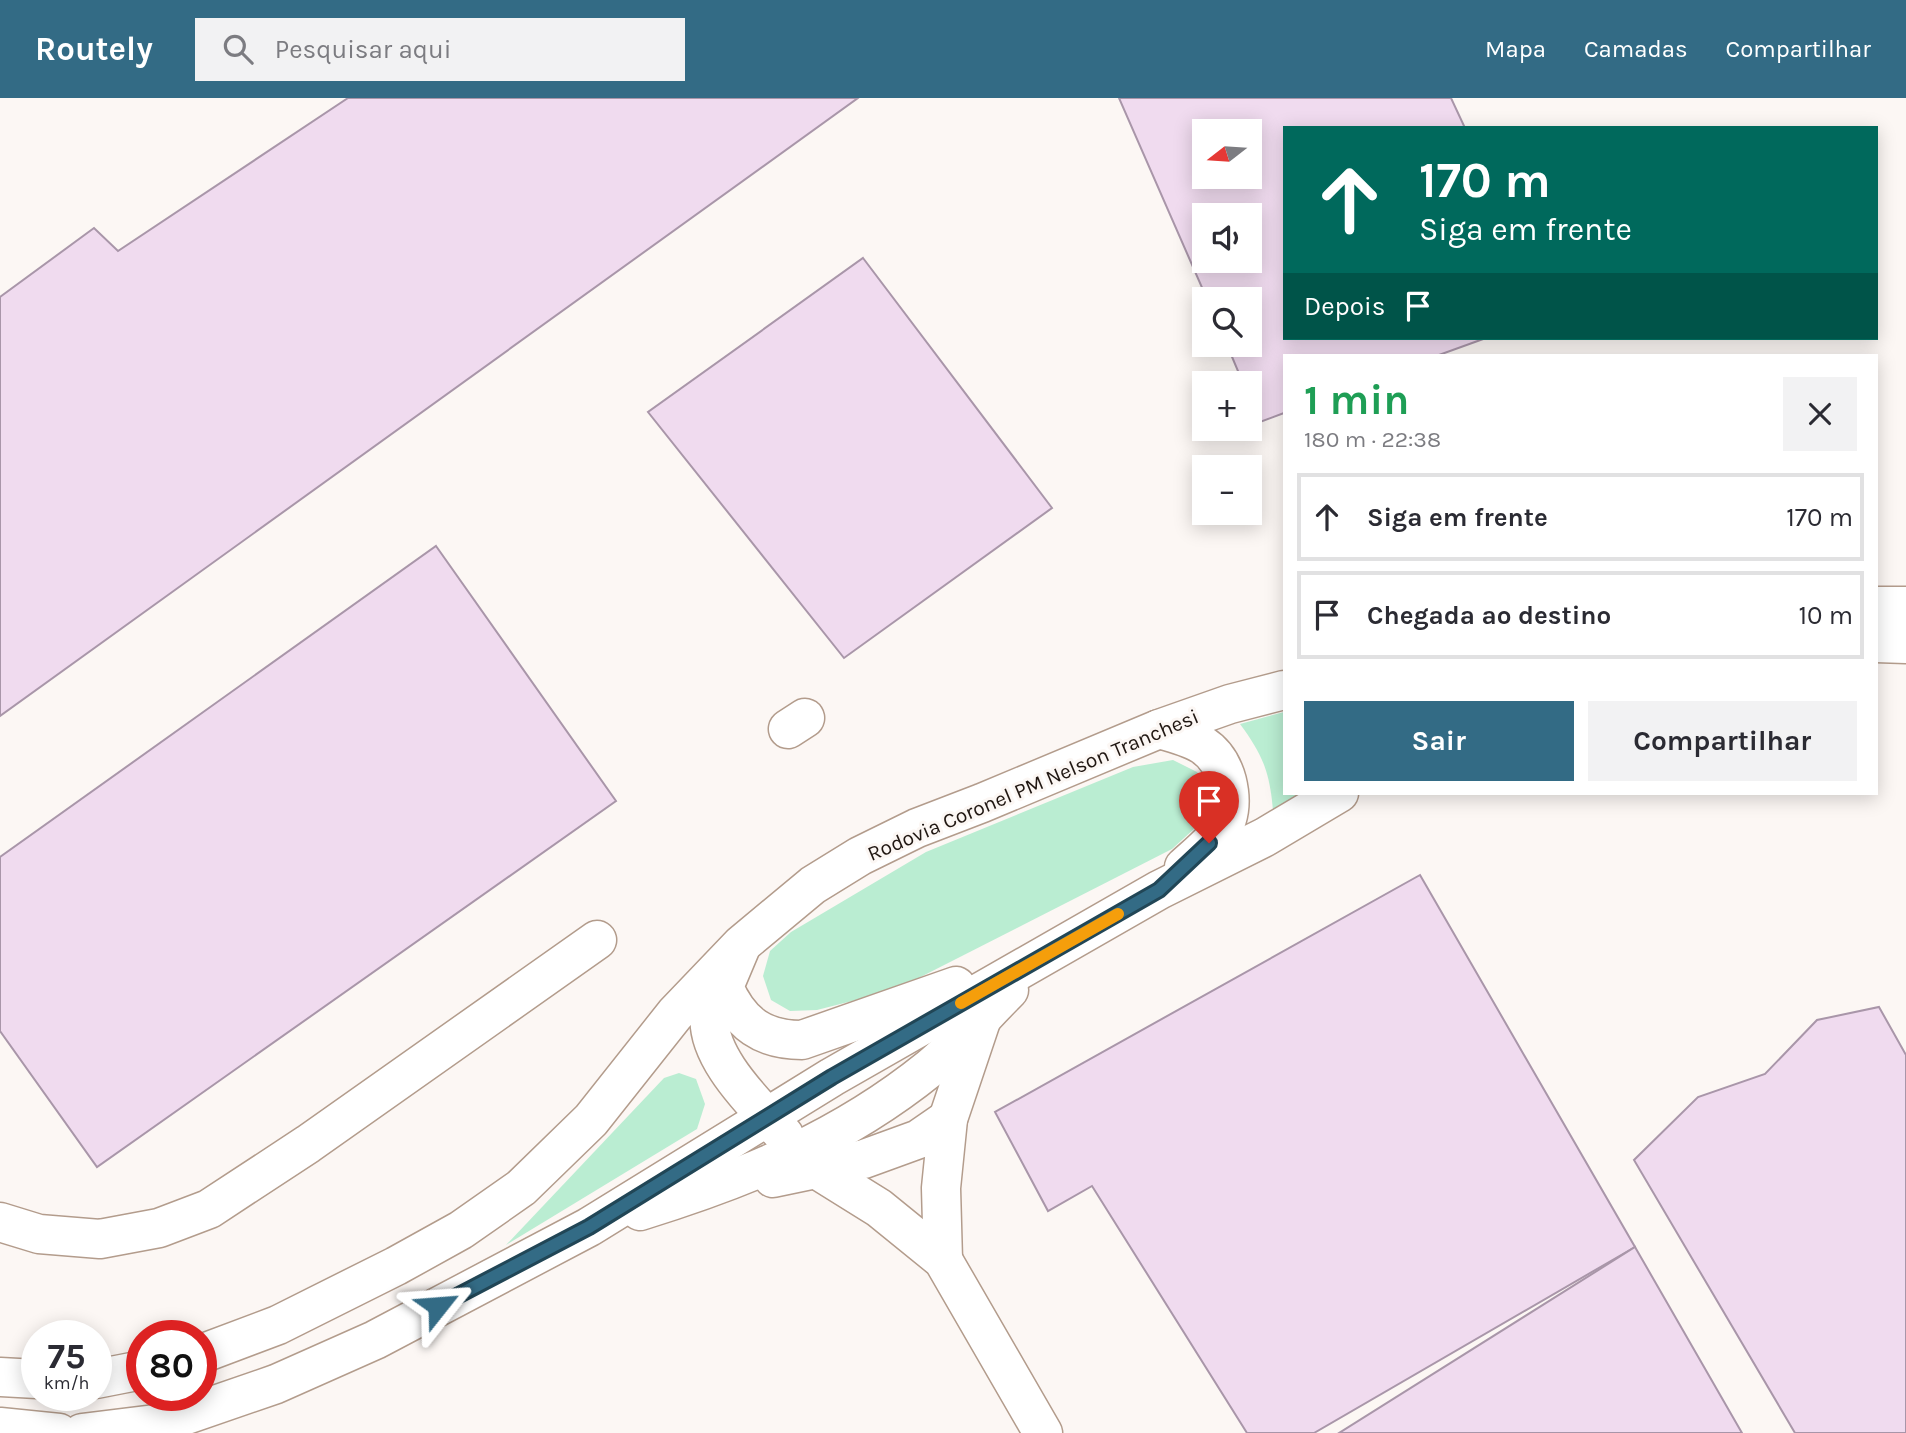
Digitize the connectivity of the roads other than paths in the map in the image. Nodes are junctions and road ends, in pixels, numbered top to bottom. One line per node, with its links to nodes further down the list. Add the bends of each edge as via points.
1 (1878, 606): 2 (main road)
2 (1906, 606)
3 (1878, 643): 4 (main road)
4 (1906, 644)
5 (1283, 690): 6 (main road, Rodovia Coronel PM Nelson Tranchesi)
6 (1159, 729): 8 (main road, via 1191,738 1211,750 1224,771 1231,796 1227,819 1209,843); 10 (main road, Rodovia Coronel PM Nelson Tranchesi, via 860,856 813,885)
7 (1336, 795): 8 (main road, via 1265,837)
8 (1159, 890): 11 (main road)
9 (597, 940): 17 (main road, via 209,1209 159,1228 100,1239 38,1234)
10 (742, 944): 12 (main road); 20 (main road, Rodovia Coronel PM Nelson Tranchesi, via 675,1014 590,1120 521,1188 461,1230 396,1266 278,1325)
11 (1046, 954): 12 (main road, via 802,1040 783,1040 761,1032 745,1020); 13 (main road); 14 (main road)
12 (724, 987): 14 (main road, via 711,1009 713,1043 719,1058)
13 (982, 1018): 15 (main road); 16 (main road, via 921,1075)
14 (766, 1116): 16 (main road); 18 (main road)
15 (948, 1119): 16 (main road, via 919,1139 864,1159); 19 (main road, via 942,1188)
16 (809, 1161): 18 (main road); 19 (main road, via 879,1208)
17 (0, 1222)
18 (589, 1227): 25 (main road, via 375,1339 276,1384 163,1423)
19 (943, 1260): 26 (main road)
20 (217, 1348)
21 (0, 1377): 22 (main road)
22 (21, 1378)
23 (0, 1427): 24 (main road)
24 (58, 1433)
25 (82, 1433)
26 (1043, 1433)

